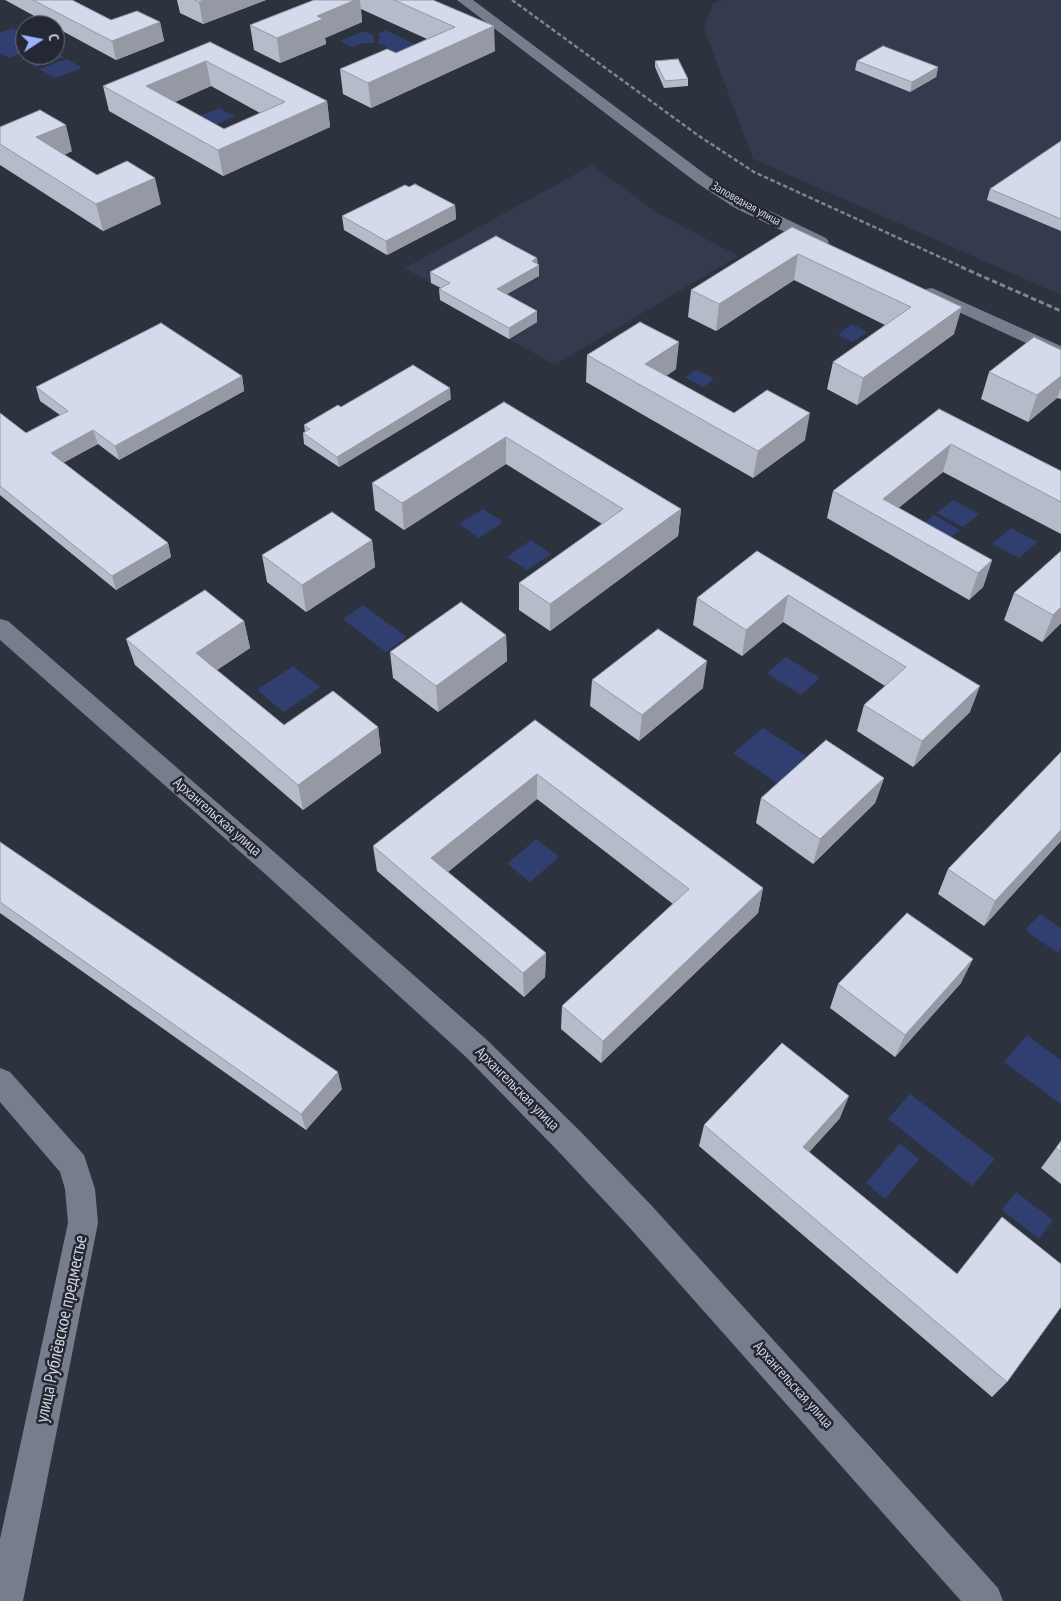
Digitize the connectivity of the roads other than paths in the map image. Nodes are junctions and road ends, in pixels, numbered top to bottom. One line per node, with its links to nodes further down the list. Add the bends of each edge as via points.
1 (464, 0): 2 (street, Заповедная улица, via 703,180 741,204)
2 (835, 248)
3 (916, 286): 4 (street)
4 (1061, 353)
5 (0, 627): 8 (street, Архангельская улица, via 483,1054 642,1217)
6 (0, 1082): 7 (street, улица Рублёвское предместье, via 73,1165 80,1189 83,1223)
7 (5, 1601)
8 (985, 1601)

